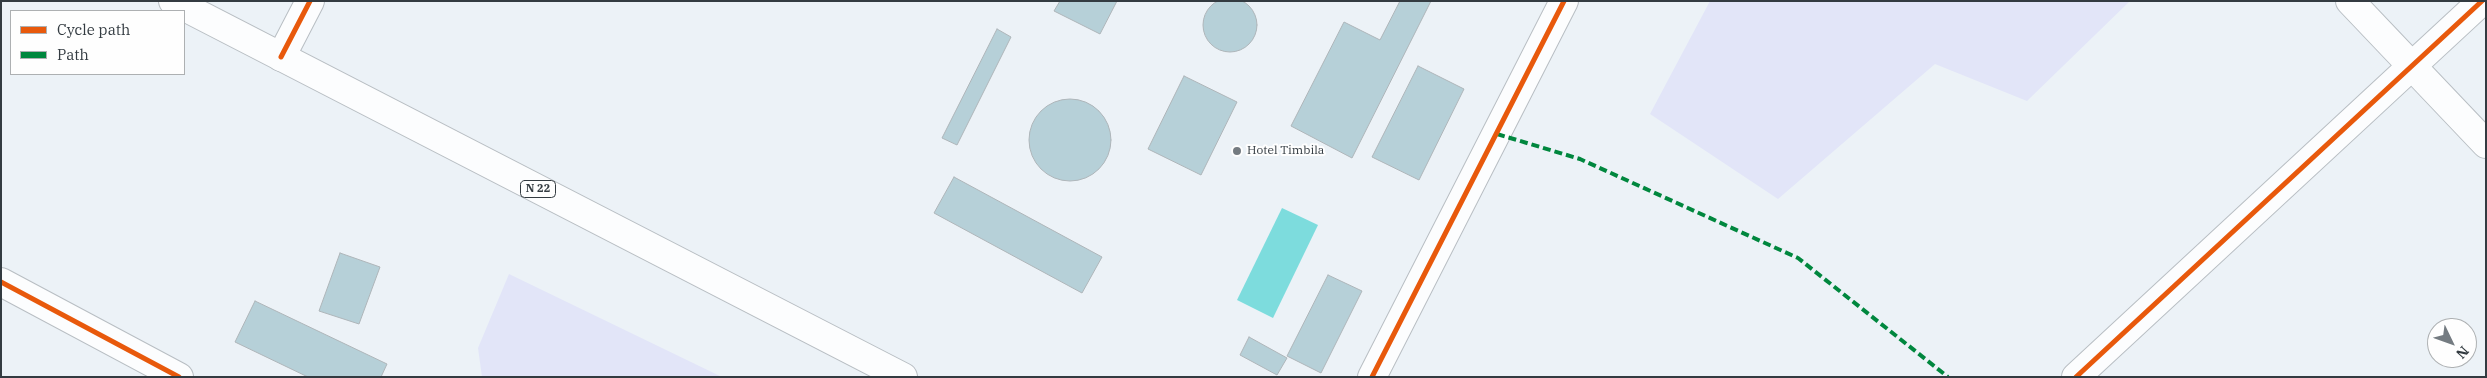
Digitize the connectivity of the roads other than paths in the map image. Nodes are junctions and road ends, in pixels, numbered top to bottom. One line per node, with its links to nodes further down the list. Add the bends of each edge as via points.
1 (173, 1): 6 (street, N 22)
2 (310, 1): 6 (street)
3 (1564, 1): 13 (street)
4 (2350, 1): 7 (street)
5 (2482, 1): 7 (street)
6 (281, 57): 12 (street, N 22)
7 (2412, 66): 8 (street); 14 (street)
8 (2486, 144)
9 (1, 282): 10 (street)
10 (136, 367): 11 (street)
11 (179, 377)
12 (903, 377)
13 (1372, 377)
14 (2076, 377)

